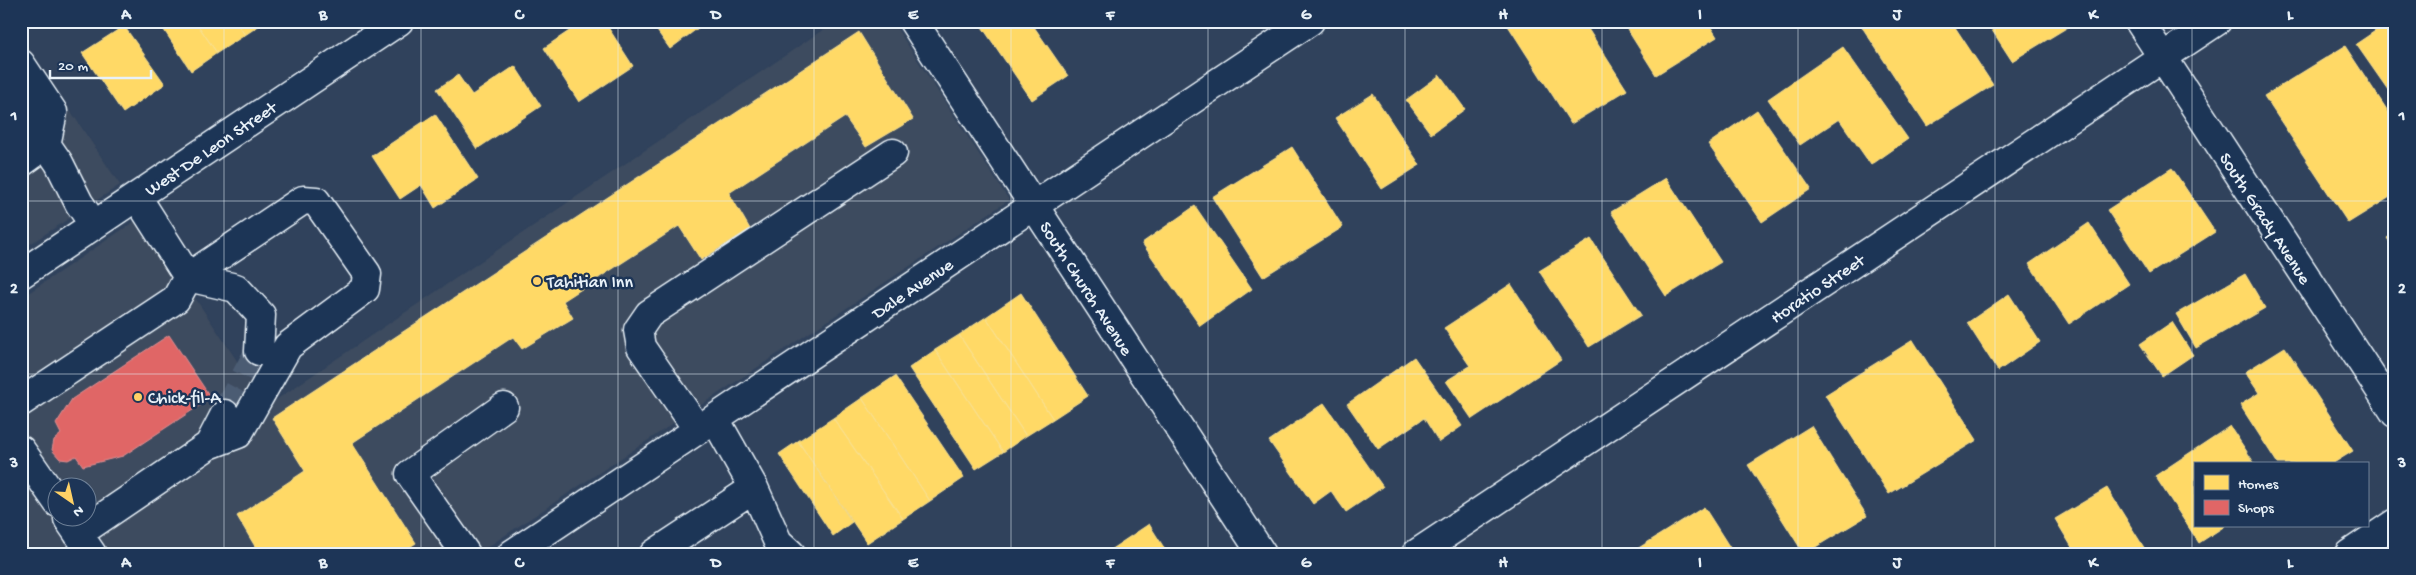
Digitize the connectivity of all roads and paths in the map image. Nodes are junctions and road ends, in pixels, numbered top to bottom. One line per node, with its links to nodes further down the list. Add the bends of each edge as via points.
1 (399, 21): 12 (street, West De Leon Street)
2 (913, 21): 13 (street, South Church Avenue)
3 (1310, 21): 13 (street, Dale Avenue)
4 (2139, 21): 6 (street, South Grady Avenue)
5 (2217, 21): 6 (street, Horatio Street)
6 (2162, 58): 20 (street, South Grady Avenue); 34 (street, Horatio Street)
7 (21, 64): 9 (street, via 54,112)
8 (21, 108): 9 (street)
9 (46, 145): 11 (street); 14 (street)
10 (893, 153): 22 (street, via 649,314 638,330 641,348)
11 (21, 163)
12 (137, 197): 14 (street, West De Leon Street); 16 (street)
13 (1034, 207): 22 (street, Dale Avenue); 33 (street, South Church Avenue)
14 (94, 225): 15 (street, West De Leon Street)
15 (21, 274)
16 (188, 277): 17 (street, via 236,288 261,315); 18 (street, via 176,299); 23 (street, via 303,200 316,201 368,274 365,289 288,346 238,434)
17 (259, 351)
18 (21, 402)
19 (504, 407): 29 (street, via 410,474)
20 (2395, 413)
21 (225, 414): 23 (street)
22 (706, 424): 25 (street); 30 (street, Dale Avenue)
23 (209, 446): 28 (street)
24 (21, 450): 26 (street)
25 (754, 488): 31 (street); 32 (street, via 778,542)
26 (48, 489)
27 (2395, 524): 35 (street)
28 (79, 535)
29 (466, 554)
30 (512, 554)
31 (654, 554)
32 (791, 554)
33 (1262, 554)
34 (1416, 554)
35 (2349, 554)

